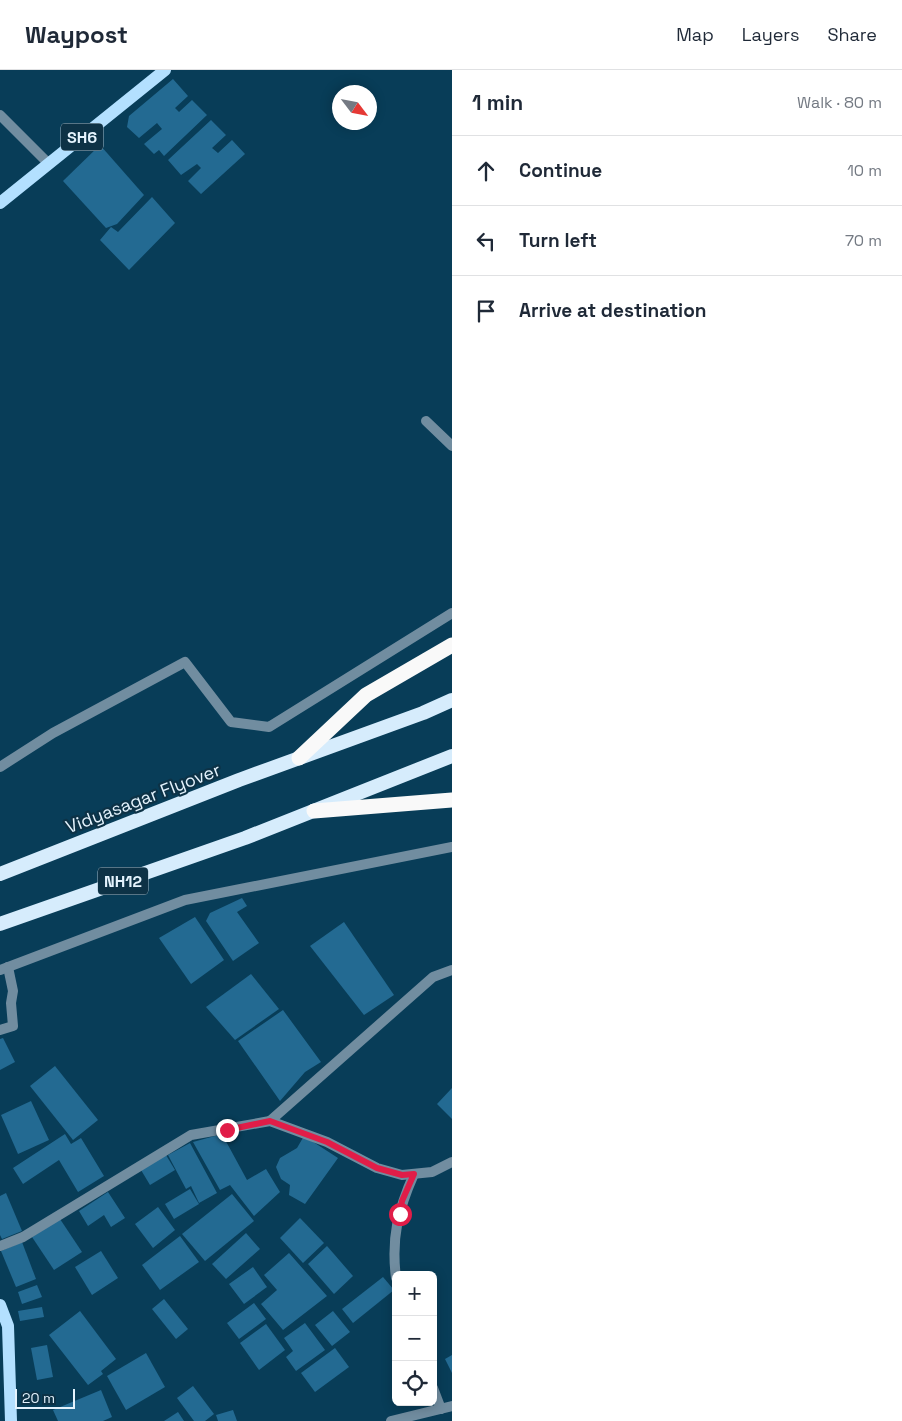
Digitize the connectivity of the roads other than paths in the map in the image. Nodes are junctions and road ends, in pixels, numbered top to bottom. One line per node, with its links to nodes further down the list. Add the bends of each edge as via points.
1 (165, 70): 3 (main road, SH6)
2 (0, 114): 3 (street)
3 (49, 164): 4 (main road, SH6)
4 (0, 203)
5 (426, 421): 6 (street)
6 (452, 446)
7 (452, 613): 12 (street, via 269,727 231,722 185,662 52,733)
8 (452, 645): 11 (highway, via 366,694)
9 (452, 700): 11 (highway, Vidyasagar Flyover)
10 (452, 756): 14 (highway, NH12)
11 (299, 758): 16 (highway, Vidyasagar Flyover)
12 (0, 767)
13 (452, 800): 14 (highway)
14 (314, 811): 17 (highway, NH12)
15 (452, 847): 18 (street, via 185,900)
16 (0, 874)
17 (0, 924)
18 (4, 969): 20 (street, via 13,991 10,1003 13,1026)
19 (452, 970): 21 (street, via 432,976)
20 (0, 1030)
21 (270, 1121): 23 (street, via 327,1142 377,1168 402,1175); 24 (street, via 191,1134 23,1237)
22 (452, 1162): 23 (street, via 432,1172)
23 (414, 1174): 25 (street, via 402,1201 394,1242)
24 (0, 1246)
25 (396, 1271)
26 (0, 1305): 29 (main road, via 8,1326)
27 (437, 1393): 28 (street)
28 (447, 1407): 30 (street)
29 (11, 1421)
30 (392, 1421)

